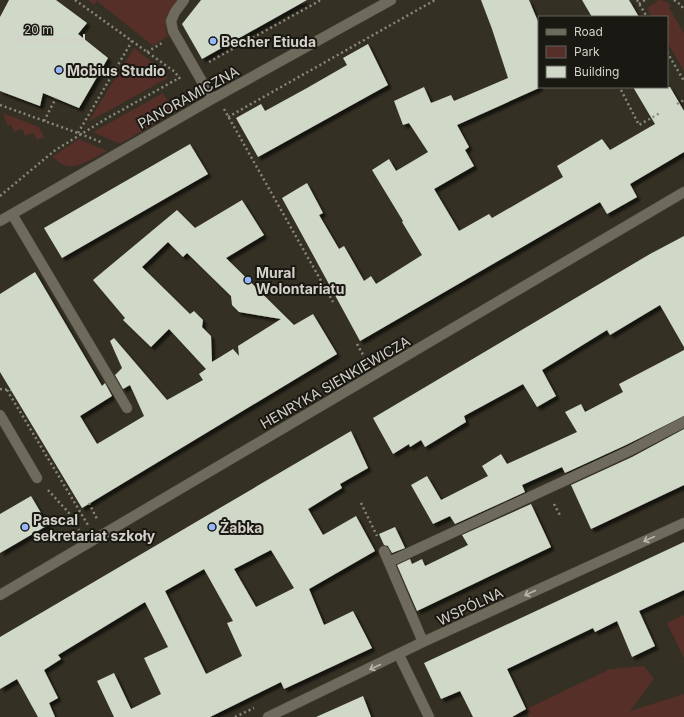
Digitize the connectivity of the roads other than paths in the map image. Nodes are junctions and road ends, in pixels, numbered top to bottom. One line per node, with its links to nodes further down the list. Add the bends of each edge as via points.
1 (184, 0): 3 (street, via 171,21 174,32 195,70)
2 (389, 0): 3 (street, PANORAMICZNA)
3 (214, 97): 5 (street, PANORAMICZNA)
4 (684, 192): 14 (street, HENRYKA SIENKIEWICZA)
5 (12, 214): 6 (street, PANORAMICZNA); 7 (street)
6 (0, 221)
7 (127, 408)
8 (0, 415): 10 (street)
9 (684, 422): 13 (street, via 629,451)
10 (37, 478)
11 (684, 523): 15 (street, WSPÓLNA, one-way to 15)
12 (384, 551): 13 (street)
13 (388, 562): 15 (street)
14 (0, 595)
15 (423, 642): 16 (street, WSPÓLNA)
16 (399, 655): 17 (street, WSPÓLNA, one-way to 17); 18 (street)
17 (268, 717)
18 (429, 717)

